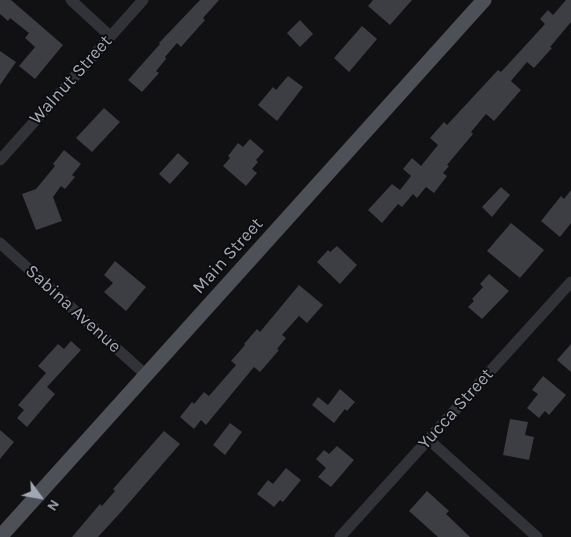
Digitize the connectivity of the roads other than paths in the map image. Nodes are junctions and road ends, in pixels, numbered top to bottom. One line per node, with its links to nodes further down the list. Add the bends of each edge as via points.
1 (71, 0): 4 (street)
2 (143, 0): 4 (street, Walnut Street)
3 (484, 0): 8 (main road, Main Street)
4 (110, 36): 5 (street, Walnut Street)
5 (0, 160)
6 (0, 244): 8 (street, Sabina Avenue)
7 (571, 282): 9 (street, Yucca Street)
8 (146, 375): 10 (main road, Main Street)
9 (428, 439): 11 (street, Yucca Street); 12 (street)
10 (0, 537)
11 (340, 537)
12 (537, 537)

